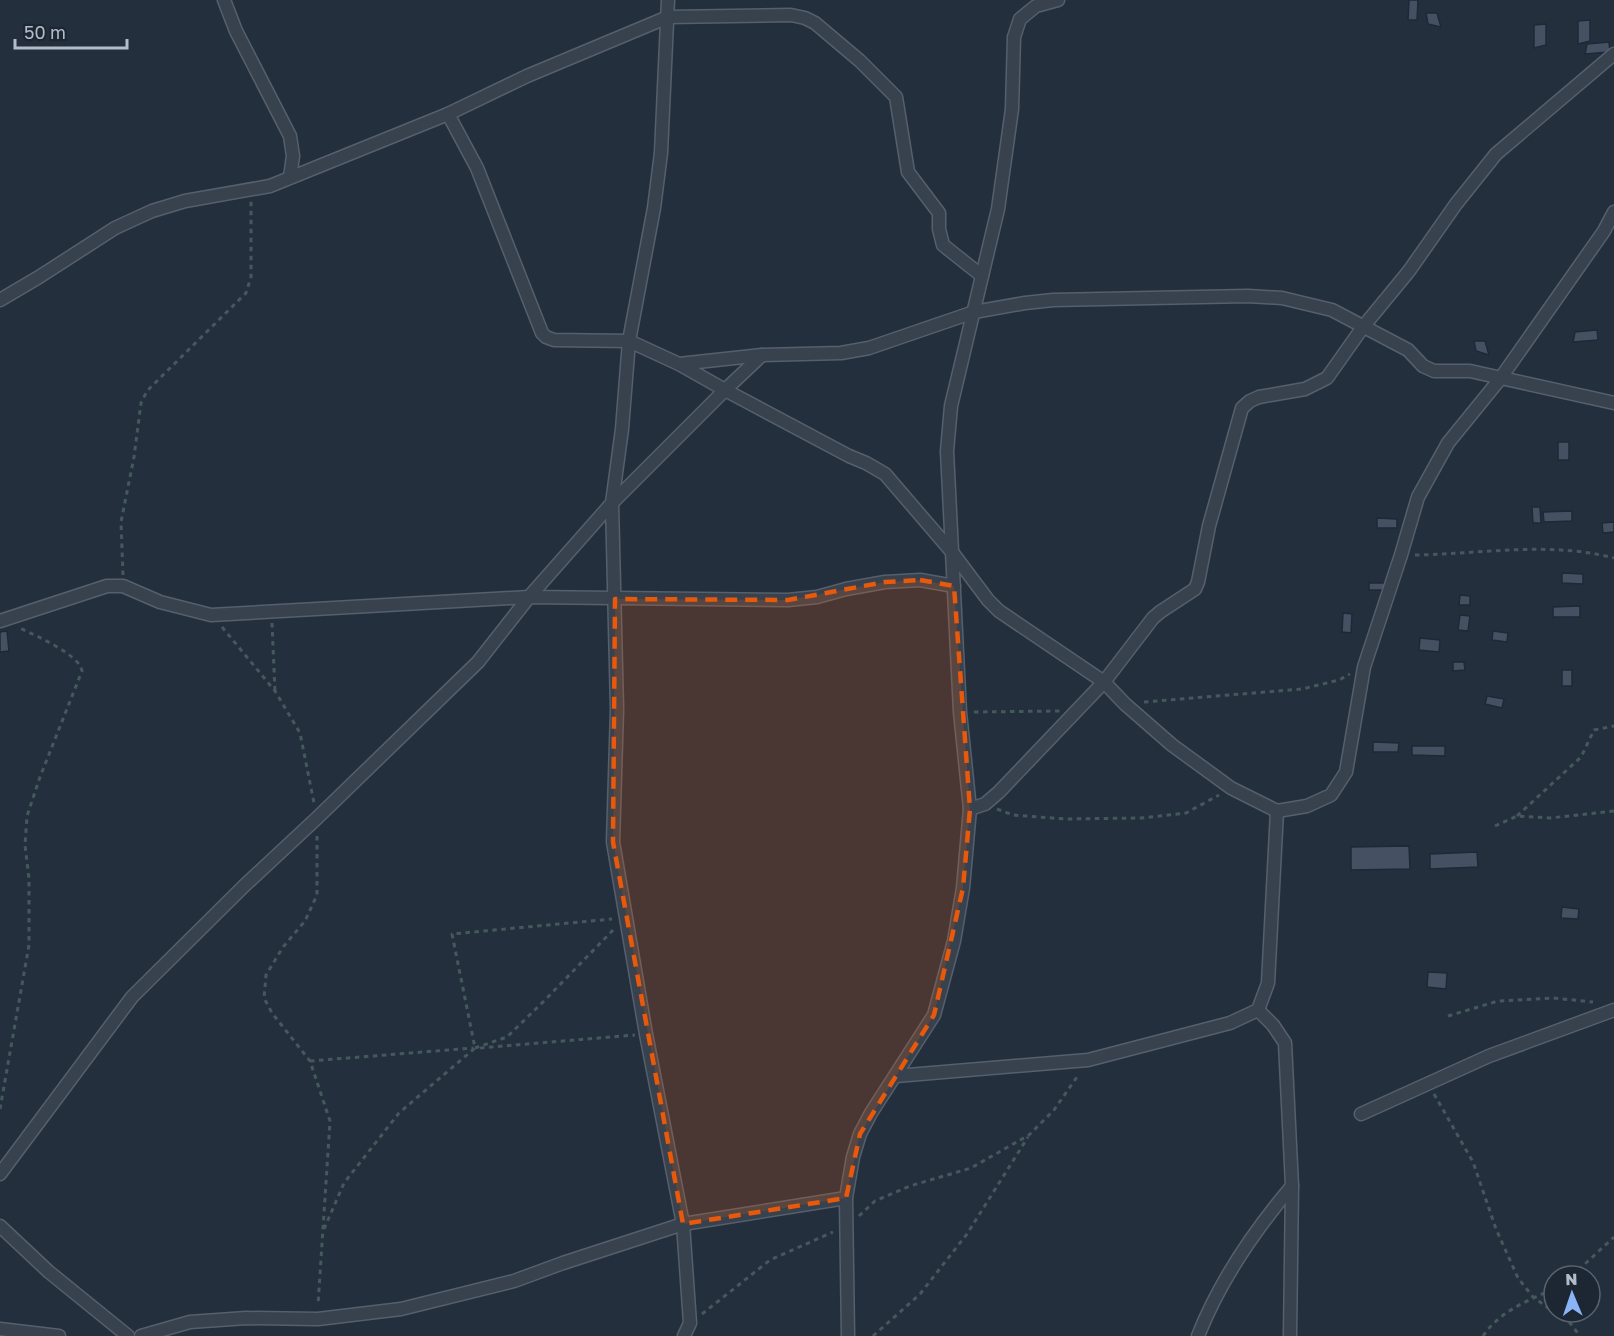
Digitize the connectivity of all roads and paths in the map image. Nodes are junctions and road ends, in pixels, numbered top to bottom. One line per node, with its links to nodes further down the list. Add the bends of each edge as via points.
1 (224, 0): 7 (street, via 290,136)
2 (668, 0): 4 (street)
3 (1058, 0): 10 (street, via 1036,6 1020,19 1014,37 1012,109 1000,198)
4 (668, 17): 6 (street); 10 (street, via 791,15 815,23 896,97 908,172 939,213 944,245); 14 (street, via 661,153)
5 (1614, 54): 13 (street, via 1496,154)
6 (448, 114): 7 (street); 14 (street, via 477,168 542,333 554,340)
7 (290, 177): 8 (street)
8 (251, 189): 11 (street, via 185,201 143,215 115,228); 24 (path, via 251,277 246,293 147,391 141,403 122,522)
9 (1614, 212): 17 (street)
10 (982, 276): 12 (street)
11 (0, 300)
12 (974, 312): 13 (street, via 1053,300 1248,296 1282,298 1332,310); 15 (street, via 869,348); 21 (street, via 951,406 948,451)
13 (1363, 327): 17 (street, via 1408,350 1423,366 1434,371 1470,371); 32 (street, via 1327,378 1305,390 1259,397 1242,408 1195,589 1153,618)
14 (629, 342): 16 (street); 20 (street)
15 (762, 356): 16 (street); 18 (street)
16 (679, 364): 18 (street)
17 (1500, 379): 19 (street); 22 (street, via 1448,443 1418,497)
18 (725, 390): 20 (street); 21 (street, via 885,474)
19 (1614, 403)
20 (612, 503): 26 (street); 27 (street)
21 (952, 552): 25 (street); 32 (street, via 999,611)
22 (1401, 555): 23 (path, via 1557,549); 31 (street)
23 (1614, 558)
24 (123, 586): 29 (street, via 160,602); 30 (street, via 106,586)
25 (954, 586): 27 (street, via 920,580 885,582 788,600); 36 (street)
26 (529, 597): 27 (street); 28 (street); 44 (street, via 478,662)
27 (615, 599): 46 (street, via 617,709 612,843)
28 (272, 612): 29 (street); 33 (path)
29 (211, 615): 33 (path)
30 (2, 620): 56 (path, via 56,646 78,661 82,671 27,816 30,945)
31 (1364, 667): 34 (path, via 1339,680 1302,689); 41 (street, via 1346,772 1331,795 1307,806)
32 (1104, 682): 34 (street); 35 (street)
33 (275, 691): 44 (path, via 300,733)
34 (1125, 704): 38 (street)
35 (1077, 710): 36 (path); 39 (street)
36 (960, 712): 40 (street)
37 (1614, 726): 43 (path, via 1594,730 1581,757)
38 (1231, 788): 39 (path, via 1186,813 1141,818 1013,815); 41 (street)
39 (985, 804): 40 (street)
40 (970, 809): 54 (street, via 963,888 941,993 934,1015)
41 (1277, 811): 48 (street, via 1268,983)
42 (1614, 811): 43 (path, via 1550,818)
43 (1517, 816): 45 (path)
44 (317, 818): 53 (path, via 317,895 305,921 282,947 266,975 264,998); 59 (street, via 132,997)
45 (1495, 826)
46 (626, 917): 50 (street); 51 (path, via 507,1037); 51 (path, via 452,934)
47 (1609, 1007): 49 (path, via 1553,998 1498,1001); 55 (street)
48 (1258, 1010): 52 (street, via 1230,1023); 60 (street, via 1285,1043)
49 (1448, 1016)
50 (645, 1034): 51 (path); 62 (street)
51 (476, 1048): 53 (path); 65 (path, via 399,1113 344,1183)
52 (1088, 1060): 54 (street); 58 (path, via 1054,1110)
53 (310, 1061): 65 (path, via 330,1121)
54 (896, 1076): 61 (street, via 860,1134)
55 (1428, 1084): 57 (street); 69 (path, via 1473,1161 1496,1229 1518,1278)
56 (0, 1109)
57 (1361, 1114)
58 (1029, 1135): 64 (path, via 971,1168 875,1201); 80 (path, via 960,1242 920,1294)
59 (0, 1174)
60 (1292, 1186): 81 (street, via 1229,1272); 82 (street)
61 (846, 1198): 62 (street); 64 (street)
62 (683, 1224): 71 (street, via 514,1281 401,1309); 72 (street)
63 (0, 1226): 76 (street)
64 (846, 1227): 72 (path, via 770,1260); 79 (street)
65 (322, 1234): 71 (path)
66 (1614, 1237): 67 (path)
67 (1585, 1264)
68 (1542, 1294): 69 (path)
69 (1533, 1297): 70 (path); 83 (path, via 1492,1323)
70 (1542, 1303)
71 (318, 1319): 77 (street, via 190,1322)
72 (690, 1323): 78 (street)
73 (1571, 1324): 84 (path)
74 (0, 1329): 75 (street)
75 (59, 1336)
76 (128, 1336)
77 (141, 1336)
78 (684, 1336)
79 (848, 1336)
80 (873, 1336)
81 (1198, 1336)
82 (1290, 1336)
83 (1484, 1336)
84 (1580, 1336)

